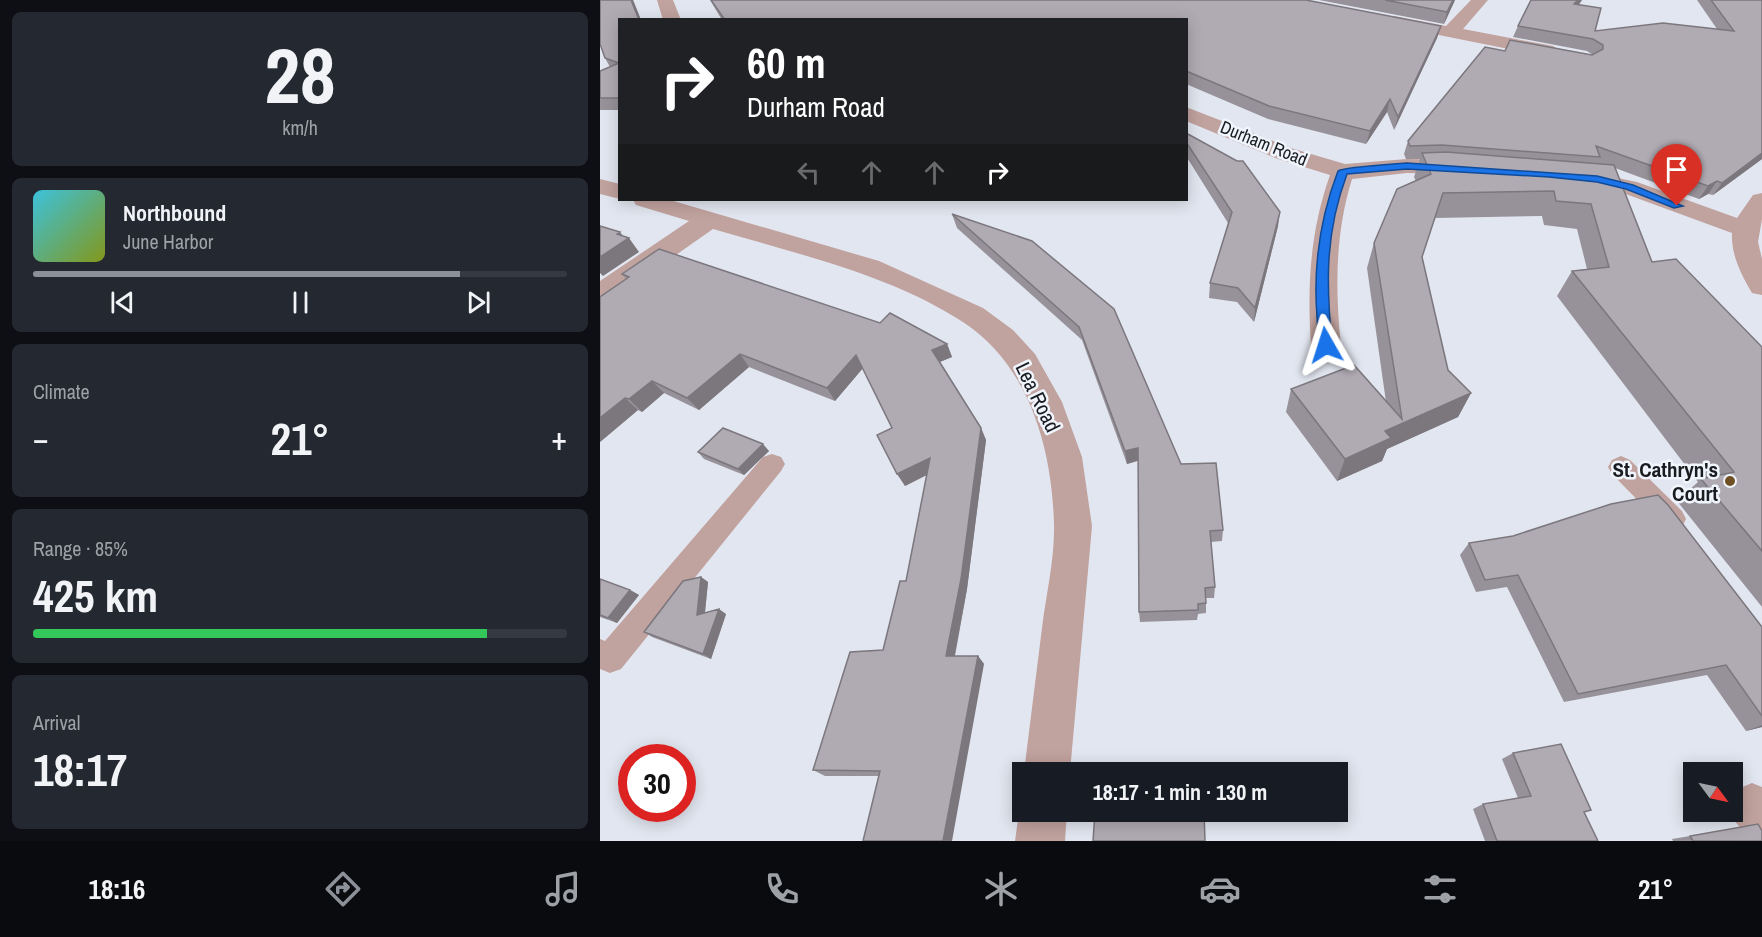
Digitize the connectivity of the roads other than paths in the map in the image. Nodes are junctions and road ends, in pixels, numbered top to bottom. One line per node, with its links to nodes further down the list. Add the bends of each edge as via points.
1 (665, 0): 4 (street)
2 (1480, 0): 5 (street)
3 (1372, 17): 5 (street)
4 (671, 18)
5 (1450, 32): 6 (street)
6 (1575, 57)
7 (1188, 114): 9 (street, Durham Road, via 1286,154)
8 (1486, 168): 9 (street, Durham Road, via 1407,166)
9 (1343, 171): 19 (street, via 1331,203 1322,256)
10 (1561, 175): 16 (street, via 1629,187)
11 (600, 186): 12 (street)
12 (618, 191)
13 (1762, 200): 16 (street)
14 (648, 201): 15 (street, Lea Road)
15 (710, 219): 18 (street); 24 (street, Lea Road, via 869,267 930,293 973,315 1002,337 1024,363 1046,402 1065,457 1073,526)
16 (1744, 229): 17 (street, via 1746,254)
17 (1762, 286)
18 (600, 294)
19 (1326, 345)
20 (772, 464): 23 (lane, via 610,658)
21 (1621, 467): 22 (lane, via 1664,508)
22 (1686, 536)
23 (600, 654)
24 (1048, 762)
25 (1042, 822): 26 (street)
26 (1040, 841)

